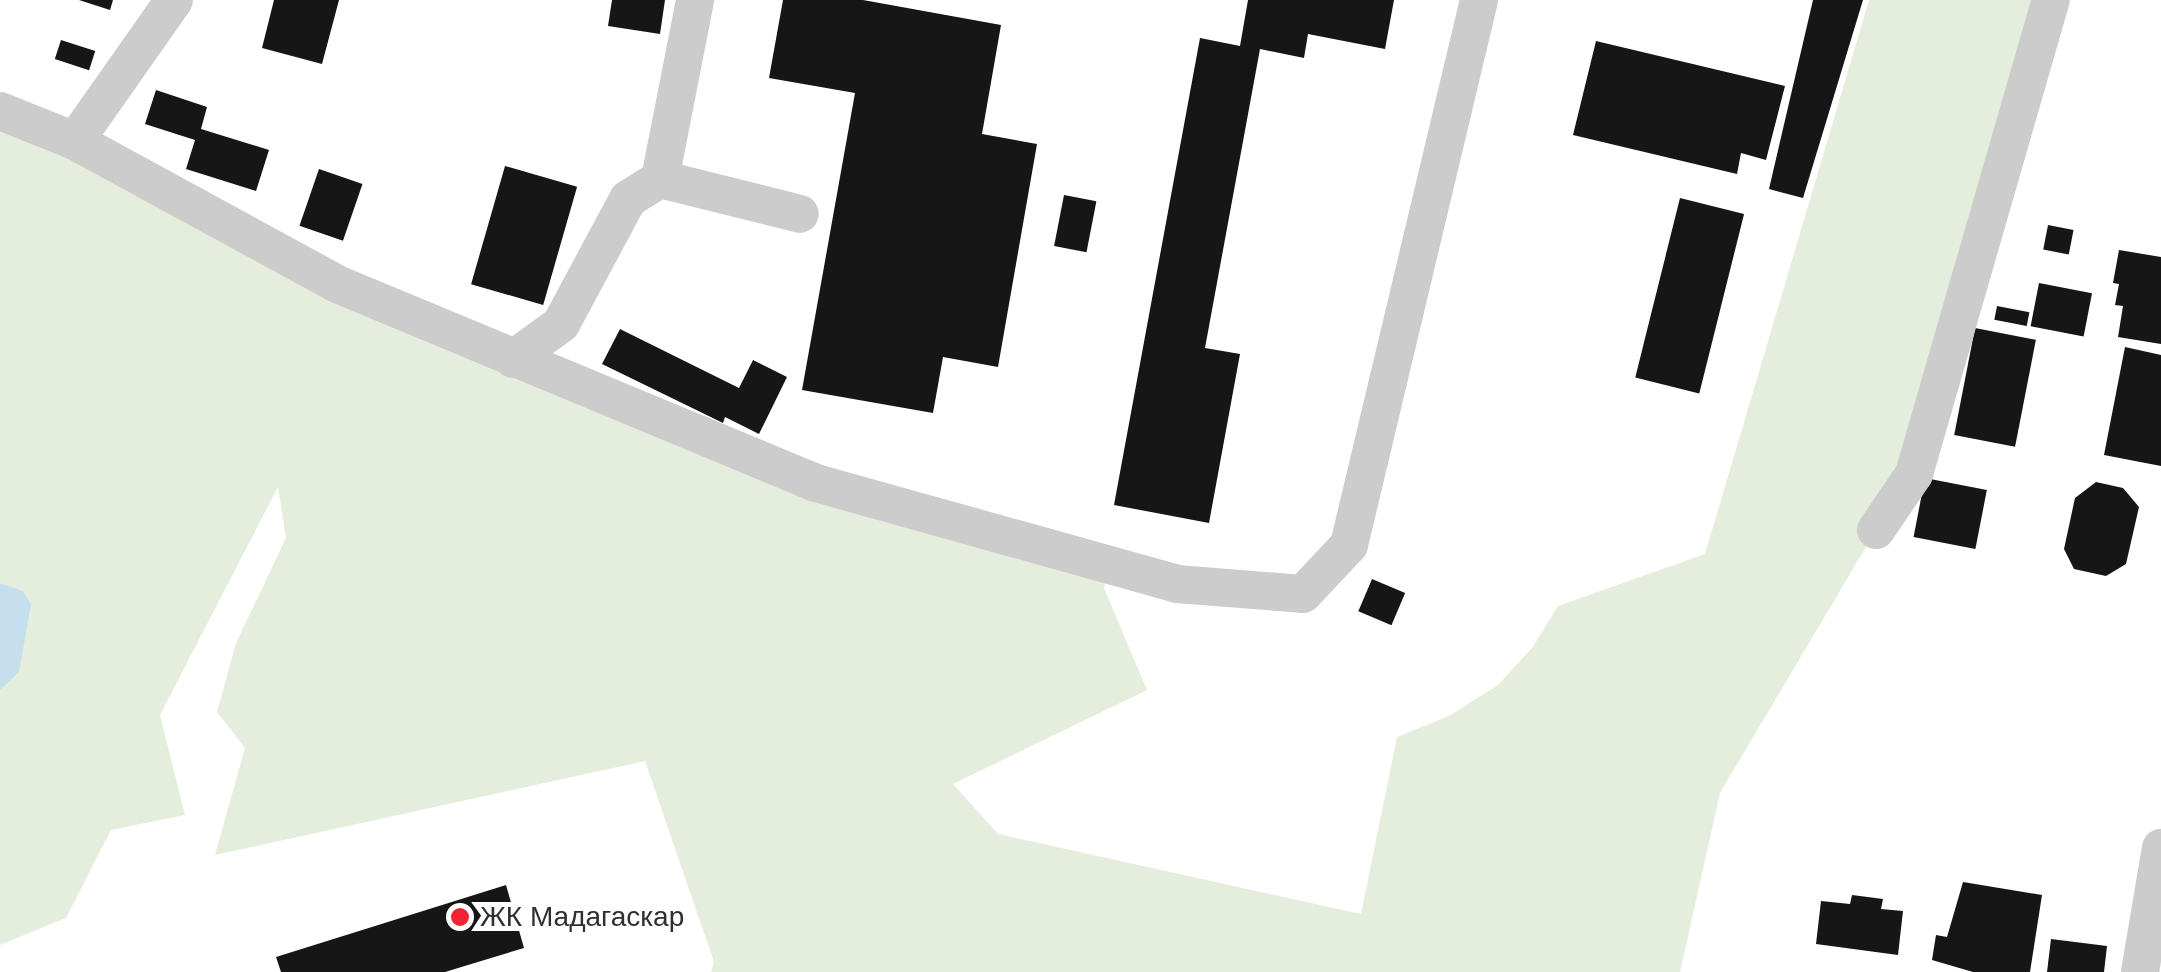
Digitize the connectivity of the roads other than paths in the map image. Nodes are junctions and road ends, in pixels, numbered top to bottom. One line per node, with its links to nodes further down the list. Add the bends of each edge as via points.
1 (174, 0): 6 (street)
2 (695, 0): 7 (street)
3 (1479, 0): 9 (street, via 1349,544 1303,594 1177,584 816,484)
4 (2051, 0): 10 (street, via 1914,474)
5 (0, 110): 6 (street)
6 (75, 141): 9 (street, via 337,284)
7 (660, 179): 8 (street); 9 (street, via 628,199 561,324)
8 (800, 214)
9 (512, 359)
10 (1876, 530)
11 (2161, 848): 12 (street)
12 (2140, 972)

